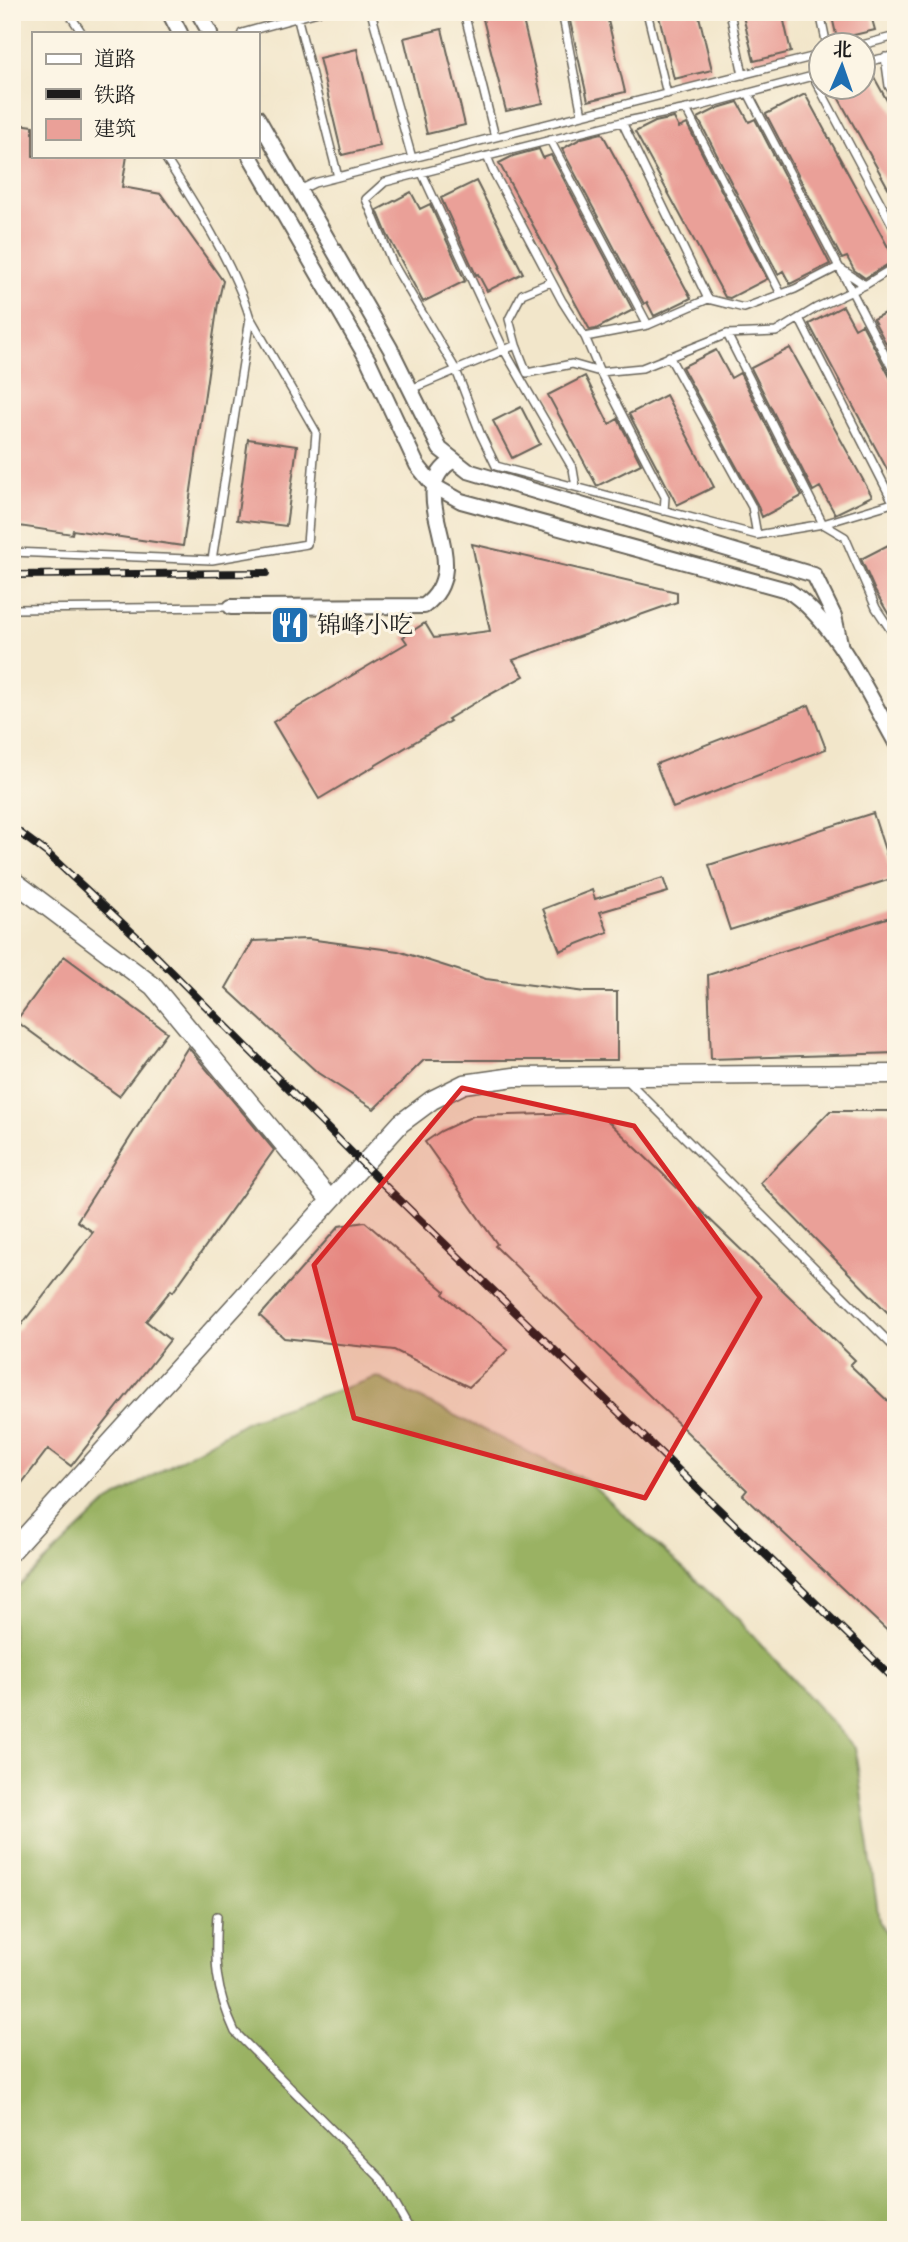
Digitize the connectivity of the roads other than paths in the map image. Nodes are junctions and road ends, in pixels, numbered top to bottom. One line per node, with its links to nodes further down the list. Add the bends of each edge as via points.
1 (68, 12): 12 (lane)
2 (169, 12): 13 (street)
3 (198, 12): 14 (street)
4 (318, 12): 11 (lane)
5 (371, 12): 38 (lane)
6 (464, 12): 33 (lane)
7 (562, 12): 30 (lane)
8 (647, 12): 26 (lane)
9 (730, 12): 23 (lane)
10 (820, 12): 16 (lane)
11 (297, 15): 15 (lane); 40 (lane)
12 (81, 32)
13 (179, 32)
14 (208, 32)
15 (245, 32)
16 (824, 32)
17 (896, 36): 18 (lane)
18 (876, 41)
19 (896, 55): 20 (lane)
20 (885, 57): 22 (lane); 27 (lane, via 889,86)
21 (806, 59): 23 (lane)
22 (876, 59)
23 (743, 75): 26 (lane)
24 (806, 78): 25 (lane)
25 (748, 93): 29 (lane); 44 (lane)
26 (667, 94): 30 (lane)
27 (896, 97)
28 (830, 102): 42 (lane)
29 (686, 109): 32 (lane); 48 (lane)
30 (582, 115): 33 (lane)
31 (259, 120): 41 (street)
32 (622, 122): 34 (lane); 49 (lane)
33 (495, 137): 38 (lane)
34 (550, 140): 35 (lane); 52 (lane)
35 (487, 156): 39 (lane); 45 (lane)
36 (165, 158): 50 (lane, via 242,293)
37 (251, 158): 63 (street, via 368,360)
38 (412, 158): 40 (lane)
39 (422, 173): 56 (lane); 58 (lane, via 385,182 366,199 392,262)
40 (338, 177): 41 (lane)
41 (299, 190): 61 (street)
42 (896, 233)
43 (896, 266): 46 (lane)
44 (838, 267): 46 (lane); 47 (lane); 48 (lane)
45 (551, 282): 54 (lane); 55 (lane, via 522,294 509,319)
46 (864, 285): 47 (lane)
47 (851, 292): 51 (lane); 60 (lane)
48 (781, 294): 49 (lane, via 744,309)
49 (708, 299): 52 (lane)
50 (250, 318): 72 (lane); 72 (lane, via 316,432 307,544)
51 (799, 318): 53 (lane, via 776,332); 67 (lane)
52 (648, 325): 54 (lane)
53 (727, 334): 57 (lane); 69 (lane)
54 (585, 337): 59 (lane)
55 (516, 345): 56 (lane); 59 (lane, via 527,373 572,364)
56 (503, 350): 58 (lane); 65 (lane, via 573,469)
57 (669, 356): 59 (lane, via 642,368); 70 (lane, via 752,508)
58 (456, 370): 61 (lane); 65 (lane, via 496,466)
59 (600, 372): 68 (lane, via 665,497)
60 (896, 376)
61 (410, 389): 62 (street, via 440,449)
62 (454, 460): 64 (street, via 442,467); 76 (street, via 468,471 814,575 834,616)
63 (417, 465): 64 (street); 66 (street)
64 (434, 486): 66 (street); 76 (street, via 461,501 787,590 802,599)
65 (576, 487): 68 (lane)
66 (433, 503): 73 (street, via 445,568 441,588 424,606)
67 (895, 503): 69 (lane)
68 (664, 510): 70 (lane)
69 (823, 524): 70 (lane); 75 (lane, via 845,537 876,608)
70 (757, 536)
71 (12, 552): 72 (lane)
72 (212, 560)
73 (232, 607): 74 (lane)
74 (12, 609)
75 (896, 638)
76 (841, 648): 77 (street)
77 (896, 743)
78 (12, 880): 81 (street, via 153,986)
79 (896, 1074): 80 (street)
80 (623, 1076): 81 (street, via 514,1077 464,1084 401,1123); 82 (lane)
81 (330, 1200): 83 (street)
82 (896, 1349)
83 (12, 1551)
84 (217, 1916): 85 (lane, via 214,1958 222,2004 235,2032 382,2179)
85 (410, 2230)

